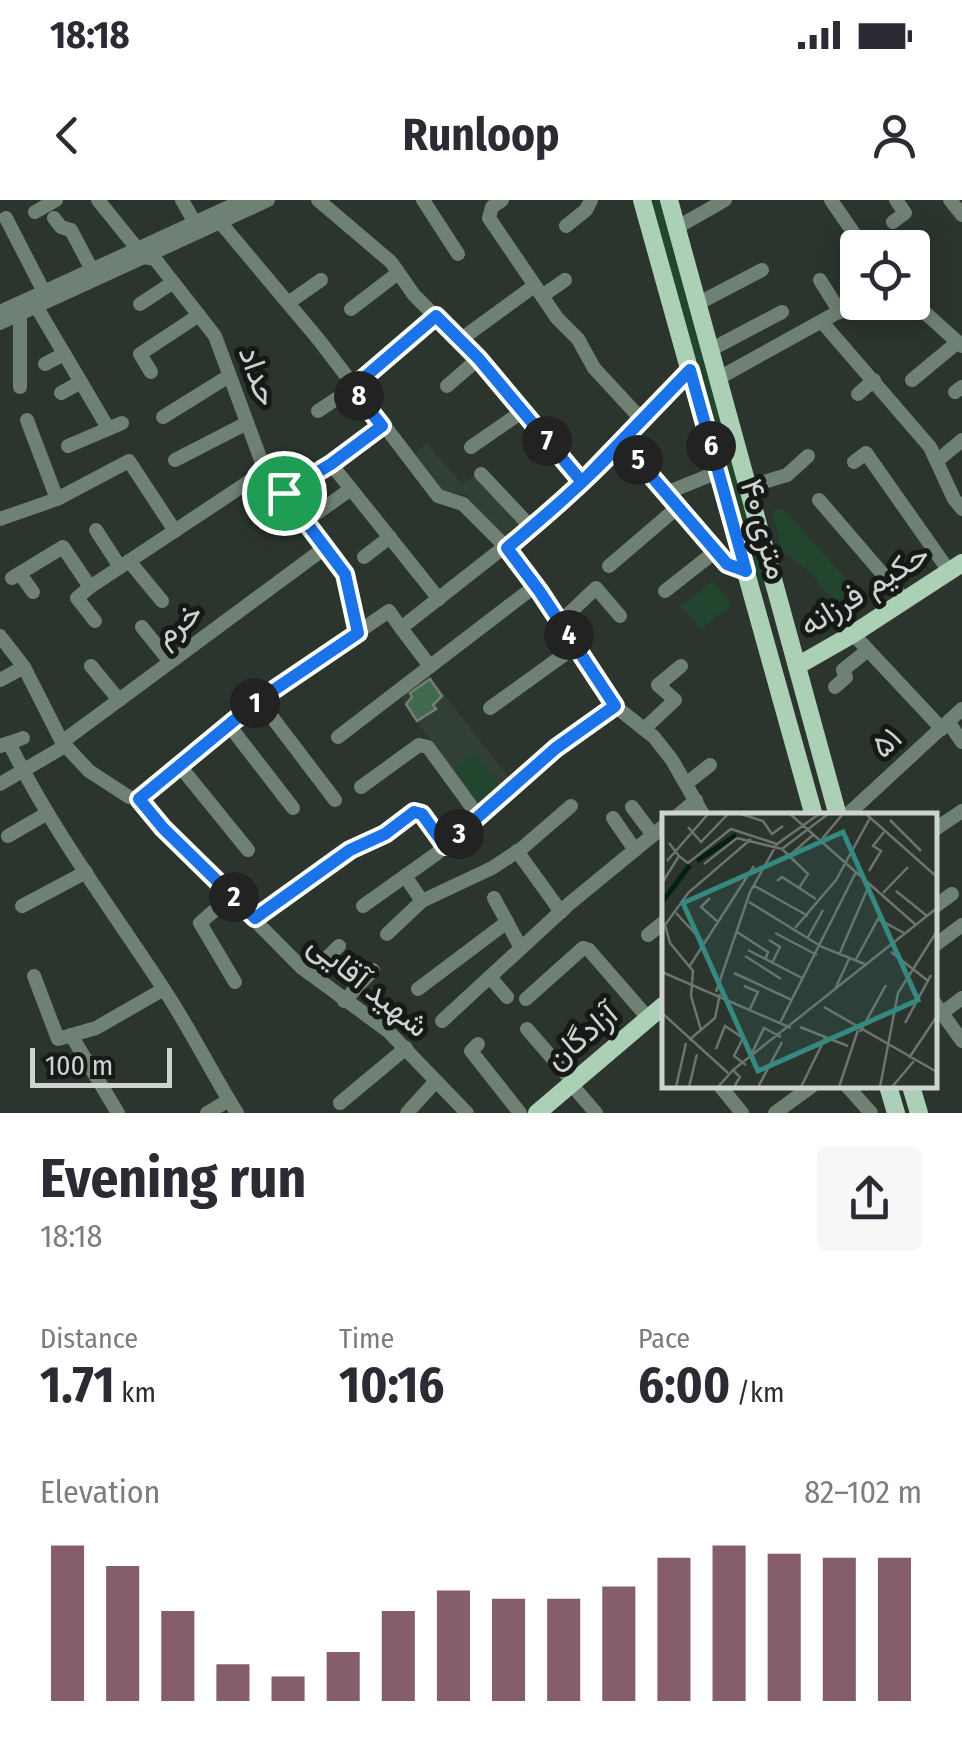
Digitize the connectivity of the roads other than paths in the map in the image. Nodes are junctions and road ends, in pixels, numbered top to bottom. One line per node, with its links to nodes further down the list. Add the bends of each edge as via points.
1 (56, 200): 16 (street)
2 (98, 200): 26 (street, حداد)
3 (244, 200): 22 (street)
4 (268, 200): 20 (street)
5 (318, 200): 30 (street)
6 (423, 200): 27 (street)
7 (502, 200): 35 (street, via 489,218)
8 (591, 200): 23 (street)
9 (642, 200): 57 (main road, ۴۰ متری)
10 (668, 200): 24 (main road, ۴۰ متری)
11 (724, 200): 24 (street)
12 (831, 200): 25 (street)
13 (896, 200): 21 (street, via 905,213)
14 (950, 200): 17 (street)
15 (186, 201): 22 (street)
16 (35, 212)
17 (962, 215)
18 (6, 218): 36 (street)
19 (54, 218): 28 (street, via 71,230)
20 (220, 222): 26 (street); 38 (street)
21 (894, 222)
22 (195, 223): 26 (street)
23 (566, 226)
24 (676, 228): 39 (main road, ۴۰ متری)
25 (852, 230)
26 (140, 253): 28 (street); 34 (street, حداد, via 154,259); 40 (street)
27 (458, 254)
28 (92, 270): 36 (street)
29 (762, 270): 39 (street)
30 (398, 273): 41 (street); 47 (street)
31 (321, 280): 38 (street)
32 (564, 280): 35 (street)
33 (820, 280): 44 (street)
34 (172, 283): 37 (street); 46 (street, حداد)
35 (538, 291): 51 (street); 73 (street)
36 (44, 292): 42 (street)
37 (140, 304)
38 (288, 304): 66 (street)
39 (697, 304): 53 (main road, ۴۰ متری)
40 (36, 306): 45 (street); 54 (street)
41 (351, 310)
42 (0, 312)
43 (782, 312): 53 (street)
44 (840, 312): 49 (street)
45 (20, 314): 50 (street); 65 (street)
46 (199, 315): 58 (street, via 140,354); 59 (street, حداد, via 216,336)
47 (436, 316): 51 (street); 66 (street)
48 (930, 317): 52 (street)
49 (822, 322): 60 (street); 61 (street)
50 (0, 323)
51 (460, 340): 55 (street)
52 (960, 344): 62 (street)
53 (710, 350): 60 (main road, ۴۰ متری)
54 (64, 354): 56 (street); 63 (street)
55 (478, 358): 64 (street); 70 (street)
56 (45, 364)
57 (690, 370): 73 (street); 86 (main road, ۴۰ متری)
58 (151, 372)
59 (229, 376): 71 (street); 74 (street, حداد)
60 (718, 378): 89 (main road, ۴۰ متری)
61 (874, 380): 68 (street); 82 (street)
62 (912, 380)
63 (81, 382): 67 (street); 78 (street, via 115,425)
64 (447, 386)
65 (20, 387)
66 (352, 388): 69 (street); 75 (street)
67 (61, 394)
68 (858, 394)
69 (318, 411)
70 (522, 411): 79 (street); 88 (street)
71 (163, 416)
72 (27, 420): 93 (street)
73 (642, 420): 77 (street)
74 (247, 423): 81 (street); 85 (street, حداد)
75 (382, 426): 84 (street); 105 (street, via 438,496 463,504)
76 (962, 440): 82 (street)
77 (622, 442): 88 (street); 92 (street)
78 (68, 446)
79 (471, 447)
80 (808, 456): 89 (street, via 786,475)
81 (175, 460)
82 (937, 461): 97 (street)
83 (854, 462): 110 (street, via 866,454)
84 (331, 464): 90 (street); 91 (street)
85 (265, 471): 91 (street, حداد); 102 (street)
86 (718, 472): 92 (street); 111 (main road, ۴۰ متری)
87 (482, 474): 100 (street)
88 (582, 482): 100 (street)
89 (747, 486): 127 (main road, ۴۰ متری)
90 (351, 488): 99 (street); 103 (street)
91 (284, 493): 99 (street, حداد)
92 (666, 493): 96 (street)
93 (58, 499): 98 (street); 102 (street, via 130,460)
94 (0, 500): 98 (street)
95 (819, 500): 117 (street)
96 (678, 507): 106 (street); 109 (street)
97 (962, 508)
98 (2, 519)
99 (307, 520): 104 (street, حداد)
100 (531, 528): 105 (street)
101 (96, 530): 108 (street)
102 (175, 531): 108 (street)
103 (390, 537): 107 (street); 116 (street)
104 (326, 547): 124 (street, حداد, via 345,574); 131 (street, خرم)
105 (507, 548): 112 (street); 116 (street)
106 (716, 552): 111 (street); 115 (street)
107 (364, 557)
108 (124, 564): 113 (street); 118 (street)
109 (610, 566)
110 (956, 567): 117 (main road, حکیم فرزانه)
111 (746, 571): 135 (main road, via 771,606 787,657); 154 (main road, ۴۰ متری)
112 (534, 586): 121 (street); 132 (street)
113 (90, 587): 114 (street, via 62,548 16,576); 120 (street, via 77,598)
114 (33, 592)
115 (665, 592)
116 (440, 599): 123 (street)
117 (905, 600): 125 (main road, حکیم فرزانه)
118 (162, 601)
119 (620, 616): 121 (street, via 596,588)
120 (96, 621)
121 (560, 622): 128 (street)
122 (142, 627): 131 (street)
123 (402, 628): 124 (street, via 389,611); 132 (street)
124 (358, 633): 140 (street)
125 (853, 634): 129 (street); 130 (main road, حکیم فرزانه)
126 (0, 636): 136 (street, شهید آقایی)
127 (788, 636): 130 (main road); 135 (main road, ۴۰ متری)
128 (576, 646): 142 (street); 143 (street)
129 (868, 650): 138 (street, via 843,670 846,676); 146 (street)
130 (818, 655): 135 (main road, حکیم فرزانه); 141 (main road)
131 (170, 662): 139 (street, خرم)
132 (430, 664): 148 (street)
133 (91, 666): 139 (street)
134 (681, 666): 147 (street, via 658,685 674,700)
135 (797, 666): 141 (main road); 154 (main road, via 806,738)
136 (24, 667): 137 (street); 151 (street, شهید آقایی)
137 (0, 680)
138 (835, 687)
139 (119, 700): 151 (street, خرم)
140 (259, 700): 145 (street); 160 (street)
141 (808, 705): 169 (main road)
142 (615, 706): 147 (street); 172 (street)
143 (490, 708)
144 (962, 710): 146 (street, ۵۱)
145 (228, 724): 152 (street); 164 (street)
146 (945, 726): 150 (street); 170 (street, ۵۱)
147 (644, 729): 156 (street)
148 (338, 737)
149 (10, 742): 155 (street)
150 (962, 742)
151 (64, 744): 155 (street, خرم); 159 (street, شهید آقایی, via 88,771)
152 (179, 764): 159 (street); 178 (street)
153 (710, 764): 156 (street)
154 (801, 769): 168 (main road, ۴۰ متری)
155 (23, 772): 157 (street, خرم); 171 (street)
156 (688, 783): 161 (street)
157 (0, 784)
158 (361, 787): 172 (street, via 419,744 428,747)
159 (139, 799): 184 (street, شهید آقایی)
160 (335, 800)
161 (696, 800): 166 (street); 167 (street)
162 (571, 806): 180 (street)
163 (632, 807): 175 (street)
164 (293, 808)
165 (962, 811): 174 (street)
166 (681, 813)
167 (702, 813)
168 (813, 813)
169 (837, 813)
170 (849, 813)
171 (46, 814): 176 (street); 181 (street)
172 (479, 817): 177 (street)
173 (613, 818): 179 (street)
174 (937, 828)
175 (659, 830): 179 (street)
176 (8, 836)
177 (445, 846): 182 (street); 191 (street, via 414,812)
178 (248, 850)
179 (635, 850): 190 (street)
180 (517, 852): 186 (street); 190 (street)
181 (86, 872): 188 (street); 205 (street)
182 (405, 876): 186 (street); 189 (street)
183 (952, 894): 187 (street)
184 (232, 895): 191 (street, شهید آقایی); 204 (street, via 200,924)
185 (494, 898): 192 (street)
186 (422, 901): 195 (street)
187 (937, 905)
188 (22, 906)
189 (363, 906)
190 (561, 912): 199 (street)
191 (255, 918): 201 (street, شهید آقایی)
192 (506, 922): 199 (street); 206 (street)
193 (662, 924): 196 (street)
194 (962, 925): 197 (street)
195 (387, 934)
196 (648, 935)
197 (937, 944)
198 (339, 946): 201 (street)
199 (521, 948): 203 (street)
200 (373, 970): 210 (street)
201 (310, 974): 210 (street, شهید آقایی)
202 (34, 976): 216 (street, via 58,1039)
203 (490, 977): 207 (street); 214 (street)
204 (235, 982)
205 (164, 989): 216 (street); 228 (street)
206 (418, 989)
207 (507, 997)
208 (962, 998): 212 (street)
209 (526, 999): 213 (street, via 583,948)
210 (344, 1000): 219 (street, شهید آقایی)
211 (662, 1007): 213 (main road, آزادگان)
212 (938, 1007): 217 (street)
213 (648, 1019): 221 (main road, آزادگان)
214 (442, 1021)
215 (527, 1029): 221 (street)
216 (70, 1036): 229 (street)
217 (962, 1041)
218 (478, 1044): 233 (street, via 471,1051)
219 (406, 1048): 220 (street, شهید آقایی); 227 (street)
220 (436, 1080): 231 (street); 232 (street, شهید آقایی)
221 (572, 1083): 234 (main road, آزادگان); 235 (street)
222 (722, 1088): 236 (street)
223 (850, 1088): 238 (street)
224 (889, 1088): 239 (main road)
225 (912, 1088): 240 (main road)
226 (795, 1091): 237 (street)
227 (340, 1102)
228 (233, 1107): 230 (street)
229 (118, 1113)
230 (207, 1113)
231 (407, 1113)
232 (467, 1113)
233 (520, 1113)
234 (537, 1113)
235 (596, 1113)
236 (742, 1113)
237 (775, 1113)
238 (871, 1113)
239 (896, 1113)
240 (918, 1113)

